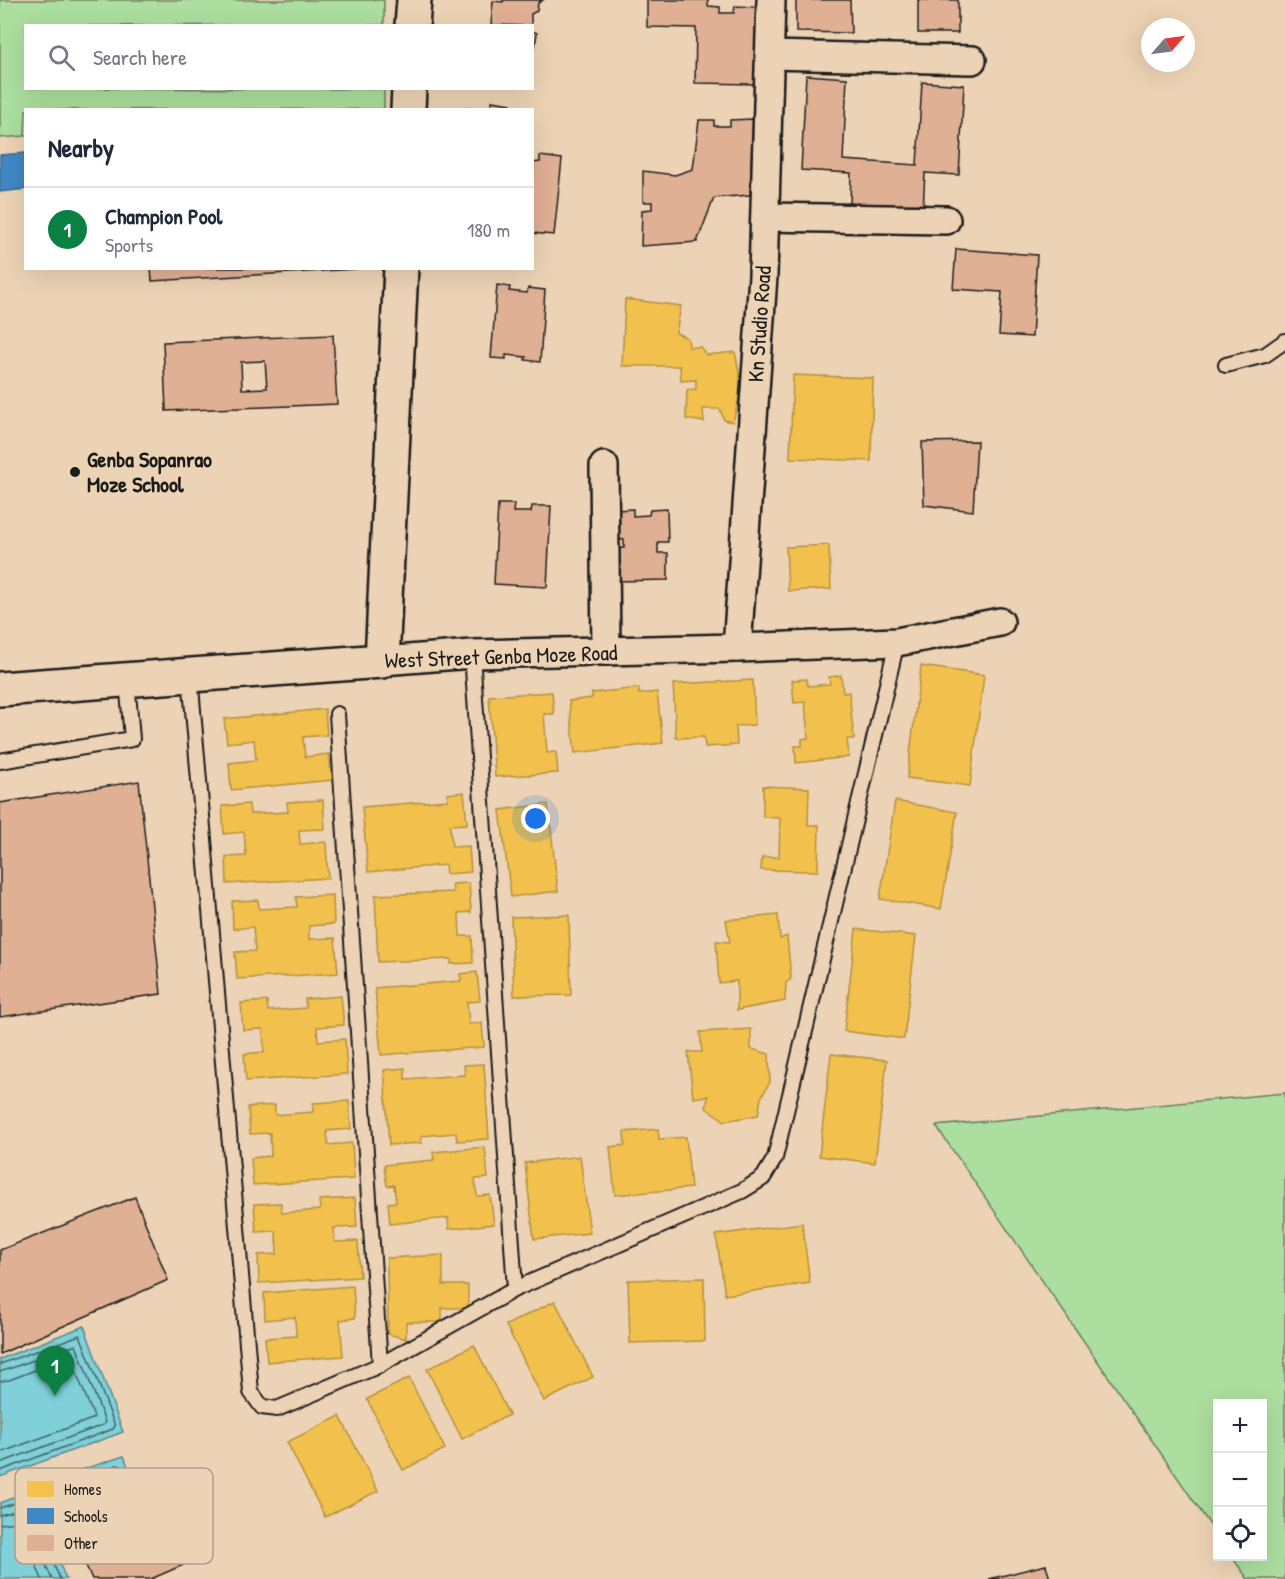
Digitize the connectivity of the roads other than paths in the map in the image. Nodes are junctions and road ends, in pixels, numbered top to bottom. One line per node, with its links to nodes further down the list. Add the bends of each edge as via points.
1 (414, 0): 3 (street)
2 (771, 0): 4 (street, Kn Studio Road)
3 (412, 24)
4 (770, 55): 5 (street); 8 (street, Kn Studio Road)
5 (972, 60)
6 (409, 90): 7 (street)
7 (408, 108)
8 (765, 217): 9 (street); 16 (street, Kn Studio Road)
9 (946, 220)
10 (401, 270): 19 (street)
11 (1285, 341): 12 (lane, via 1265,355)
12 (1226, 364)
13 (604, 466): 17 (street)
14 (1000, 622): 15 (street, West Street Genba Moze Road)
15 (897, 642): 16 (street, West Street Genba Moze Road); 25 (lane, via 775,1158 763,1178 742,1191)
16 (737, 648): 17 (street, West Street Genba Moze Road)
17 (606, 651): 18 (street, West Street Genba Moze Road)
18 (472, 654): 19 (street, West Street Genba Moze Road); 25 (lane)
19 (382, 661): 20 (street, West Street Genba Moze Road)
20 (190, 675): 21 (street, West Street Genba Moze Road); 26 (lane, via 251,1392 262,1407 277,1409)
21 (127, 680): 22 (street, West Street Genba Moze Road); 24 (lane, via 132,739)
22 (0, 689)
23 (337, 714): 26 (lane)
24 (0, 761)
25 (515, 1289): 26 (lane)
26 (380, 1365)

